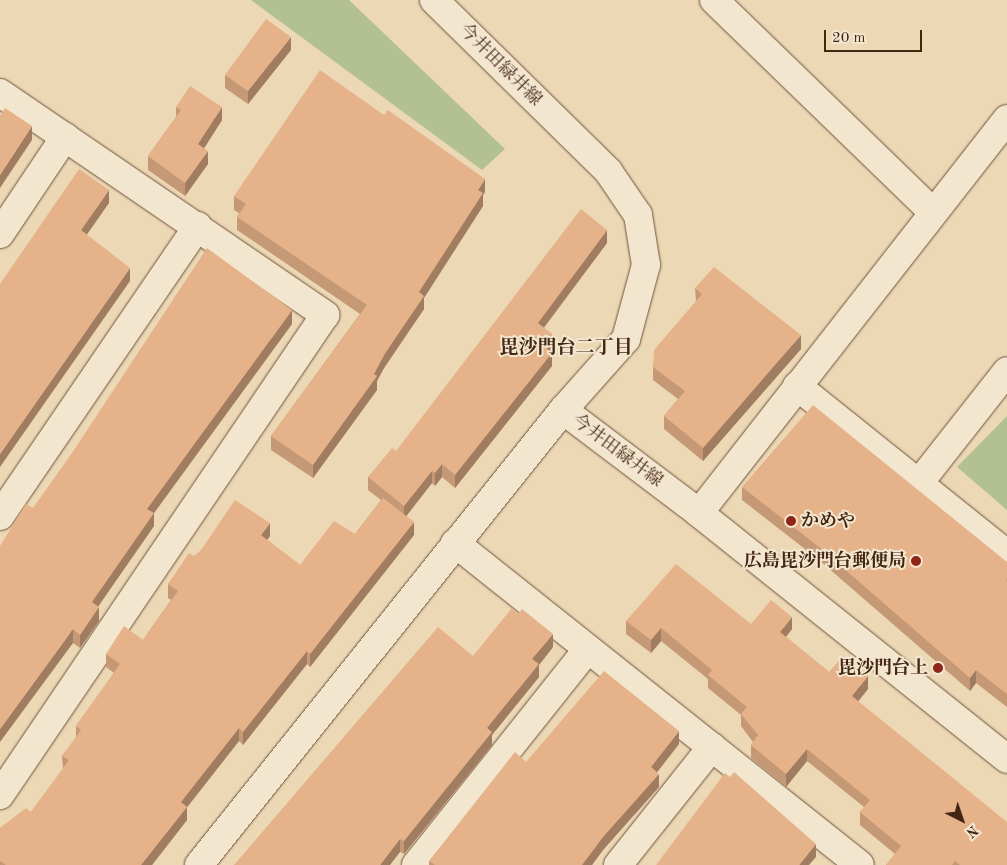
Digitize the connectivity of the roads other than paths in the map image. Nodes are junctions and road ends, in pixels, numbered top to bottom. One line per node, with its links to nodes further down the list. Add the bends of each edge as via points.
1 (434, 0): 11 (street, 今井田緑井線, via 608,171 638,216 646,265 626,339)
2 (714, 0): 6 (street)
3 (0, 93): 5 (street)
4 (1007, 119): 6 (street)
5 (65, 138): 7 (street); 8 (street)
6 (933, 212): 10 (street)
7 (198, 226): 14 (street); 20 (street, via 325,315)
8 (0, 234)
9 (1007, 370): 12 (street)
10 (797, 386): 12 (street); 13 (street)
11 (563, 410): 13 (street, 今井田緑井線); 15 (street)
12 (919, 483): 16 (street)
13 (699, 513): 19 (street, 今井田緑井線)
14 (0, 516)
15 (455, 543): 17 (street); 22 (street)
16 (1007, 554)
17 (588, 649): 18 (street); 23 (street)
18 (712, 747): 21 (street); 24 (street)
19 (1007, 760)
20 (0, 795)
21 (857, 864)
22 (199, 865)
23 (416, 865)
24 (618, 865)

